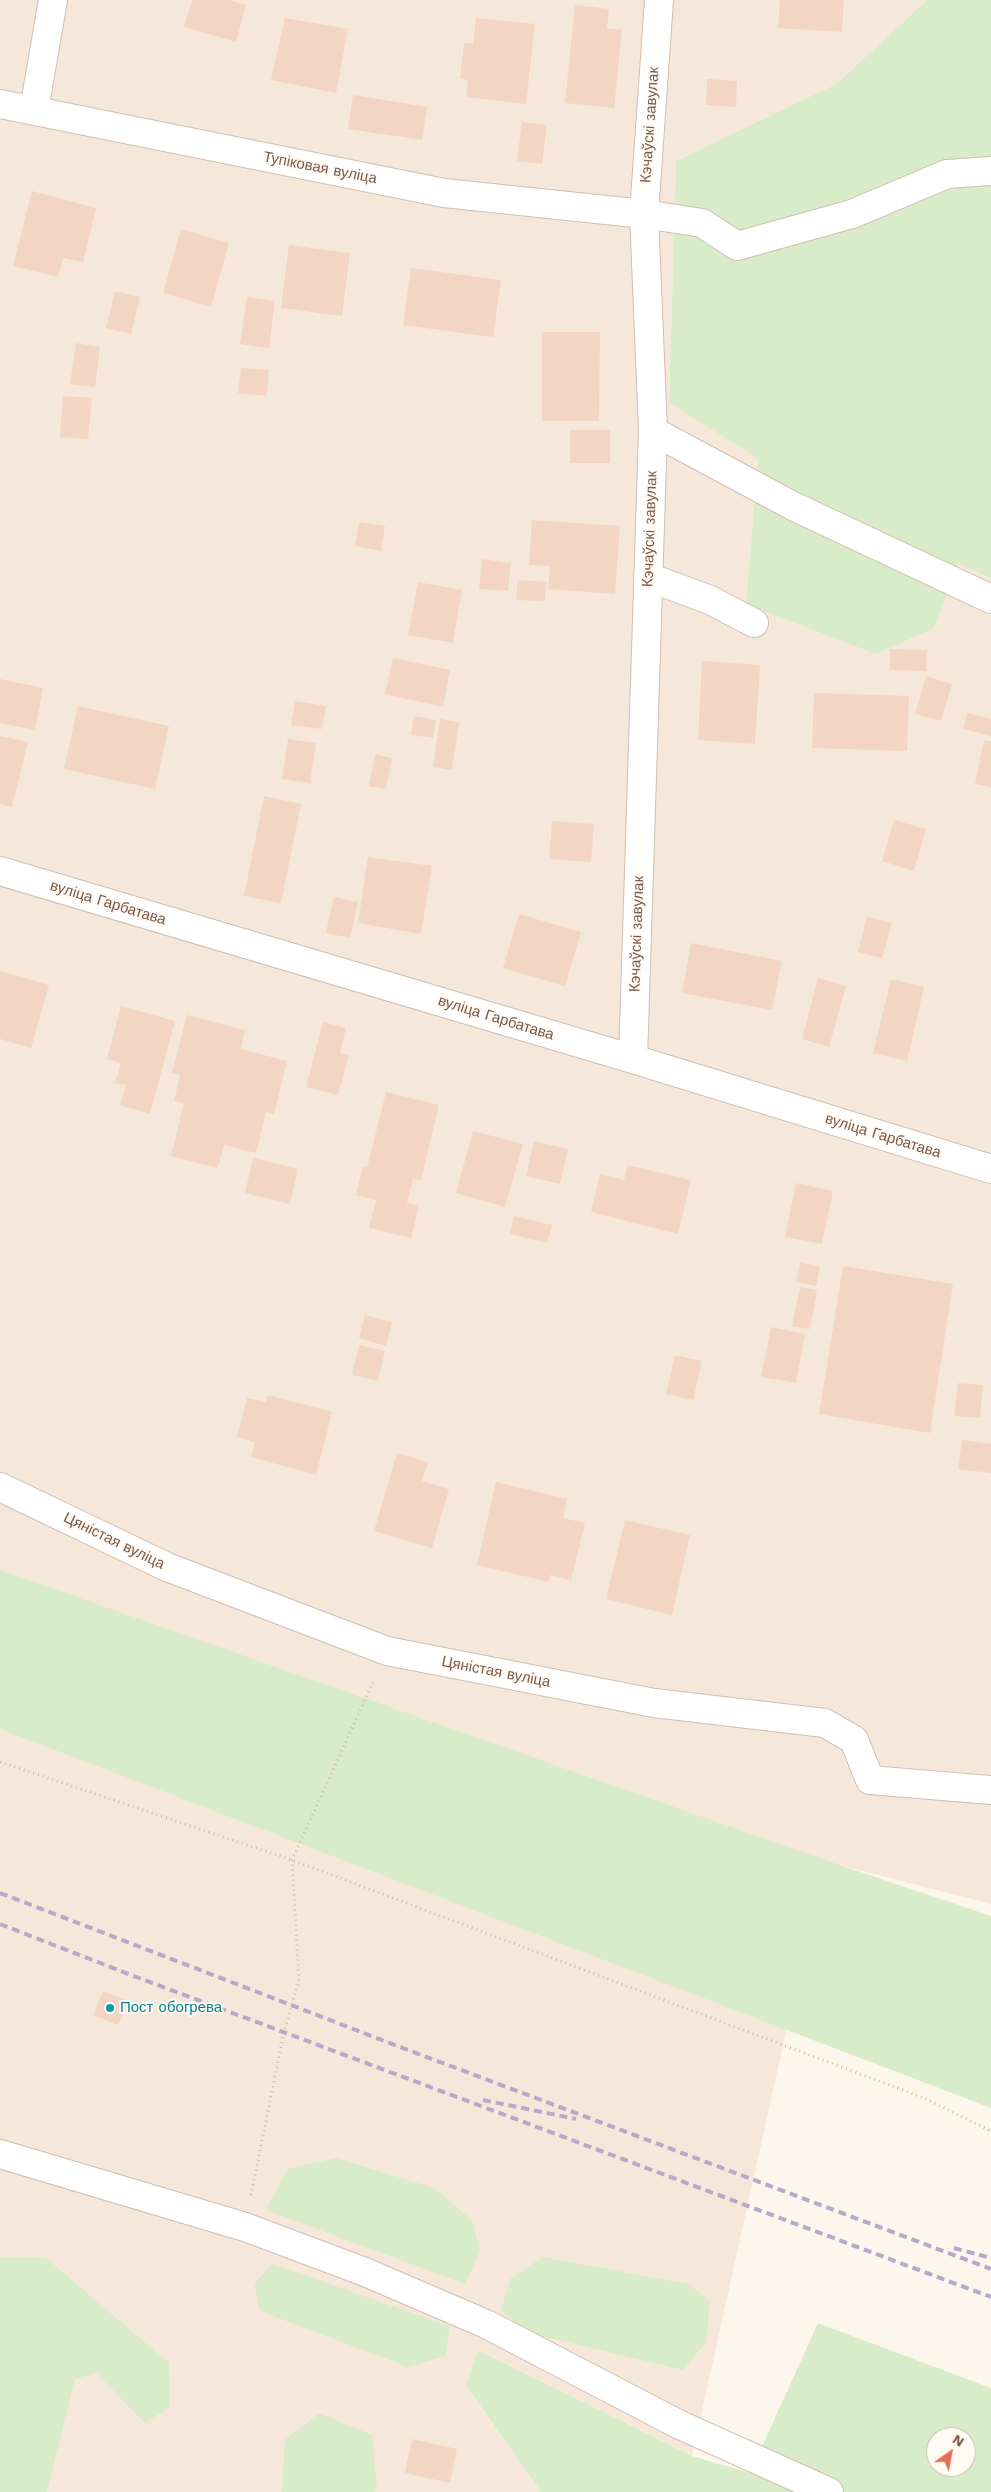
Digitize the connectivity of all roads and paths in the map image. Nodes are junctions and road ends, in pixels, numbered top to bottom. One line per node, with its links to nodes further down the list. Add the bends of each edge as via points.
1 (53, 0): 4 (street)
2 (659, 0): 6 (street, Кэчаўскі завулак)
3 (0, 104): 4 (street, Тупіковая вуліца)
4 (34, 110): 6 (street, Тупіковая вуліца, via 444,193)
5 (991, 171): 6 (street, Тупіковая вуліца, via 947,174 852,214 737,246 702,223)
6 (644, 214): 7 (street, Кэчаўскі завулак)
7 (652, 431): 8 (street, Кэчаўскі завулак); 9 (street, via 793,506)
8 (648, 577): 10 (street, via 710,600); 12 (street, Кэчаўскі завулак)
9 (991, 599)
10 (754, 623)
11 (0, 871): 12 (street, вуліца Гарбатава)
12 (633, 1059): 13 (street, вуліца Гарбатава)
13 (991, 1169)
14 (0, 1487): 15 (street, Цяністая вуліца, via 167,1567)
15 (387, 1651): 17 (street, Цяністая вуліца, via 654,1702 825,1723 854,1740 870,1780); 18 (path)
16 (0, 1762): 18 (path)
17 (991, 1790)
18 (292, 1860): 19 (path, via 924,2098); 21 (path, via 299,1981 284,2032)
19 (991, 2131)
20 (0, 2154): 21 (street)
21 (245, 2227): 22 (street, via 365,2272 486,2324 678,2424)
22 (829, 2492)

